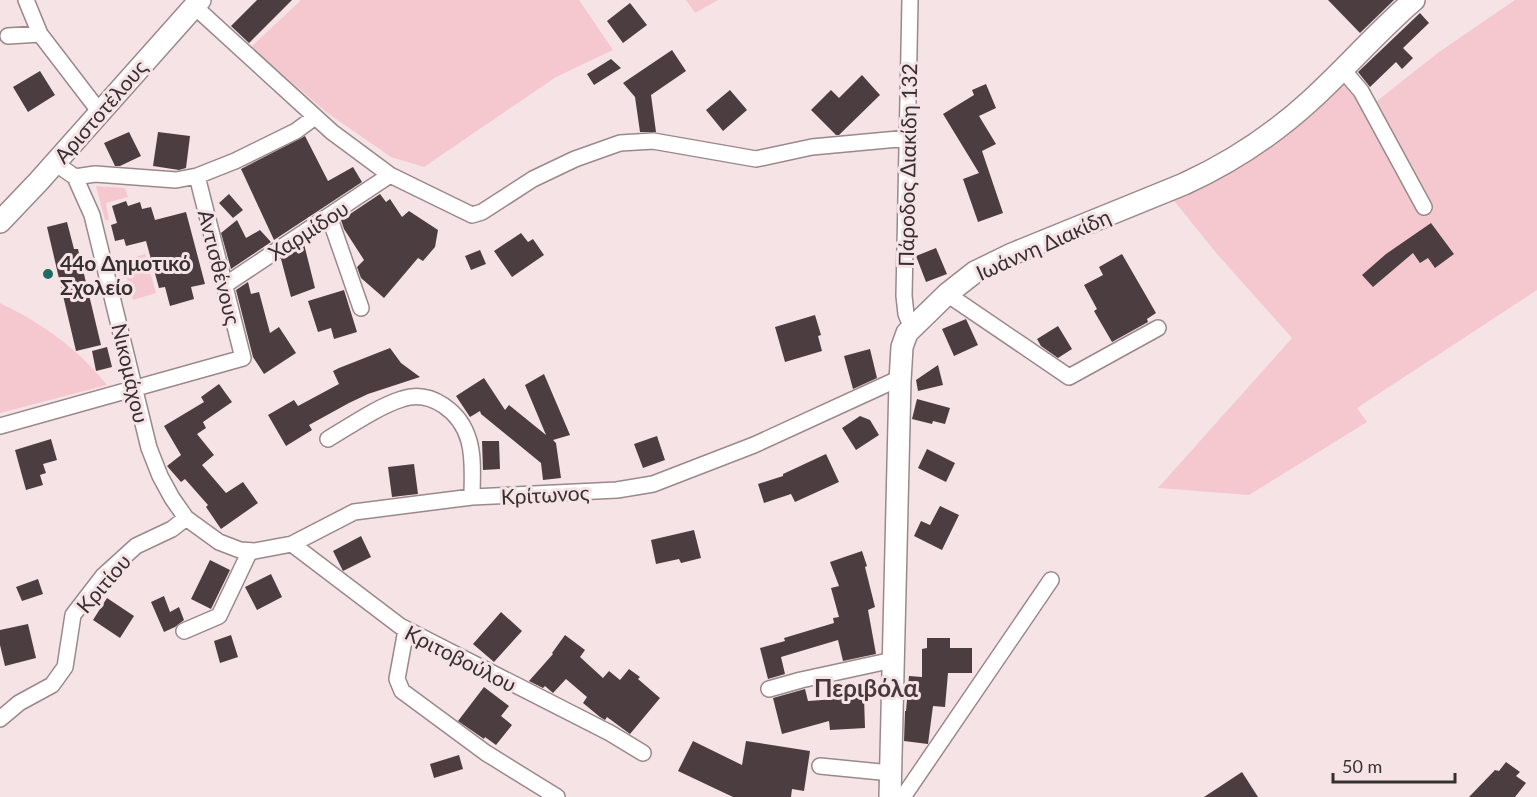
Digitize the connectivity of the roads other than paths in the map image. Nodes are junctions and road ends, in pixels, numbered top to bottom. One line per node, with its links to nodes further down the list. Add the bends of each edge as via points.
1 (26, 0): 5 (street)
2 (910, 0): 10 (street, Πάροδος Διακίδη 132)
3 (1414, 0): 7 (street, Ιωάννη Διακίδη)
4 (197, 3): 8 (street, Αριστοτέλους); 9 (street)
5 (40, 34): 6 (street); 8 (street)
6 (8, 36)
7 (1343, 70): 15 (street, via 1361,91); 19 (street, Ιωάννη Διακίδη, via 1296,114 1214,169 993,262)
8 (99, 111): 11 (street, Αριστοτέλους)
9 (315, 117): 12 (street); 13 (street, via 286,136)
10 (909, 138): 12 (street, via 812,147 756,159 669,143 635,141 575,159 472,215); 21 (street, Πάροδος Διακίδη 132, via 904,296)
11 (55, 163): 14 (street); 17 (street, Αριστοτέλους)
12 (390, 175): 16 (street, Χαρμίδου)
13 (197, 176): 14 (street, via 183,180 106,174); 18 (street, Αντισθένους)
14 (75, 177): 24 (street, Νικομάχου, via 99,238)
15 (1424, 207)
16 (329, 216): 18 (street, Χαρμίδου); 20 (street)
17 (0, 222)
18 (225, 285): 24 (street, Αντισθένους, via 243,358)
19 (946, 294): 21 (street, Ιωάννη Διακίδη); 22 (street, via 1069,377)
20 (361, 308)
21 (912, 328): 23 (street, Ιωάννη Διακίδη, via 902,347)
22 (1158, 328)
23 (900, 378): 27 (street, Κρίτωνος, via 754,445 652,484 617,490); 34 (street, Ιωάννη Διακίδη)
24 (135, 388): 25 (street); 28 (street, Νικομάχου, via 156,468)
25 (0, 426)
26 (328, 439): 27 (street, via 403,398 432,398 446,407 466,432 471,450)
27 (472, 497): 29 (street, Κρίτωνος, via 351,513)
28 (186, 518): 30 (street, Κρίτωνος, via 219,542); 36 (street, Κριτίου, via 172,530 136,546 103,576 73,615 65,667 52,685)
29 (292, 544): 30 (street, Κρίτωνος); 32 (street, Κριτοβούλου)
30 (250, 551): 33 (street, via 219,616)
31 (1051, 580): 42 (street)
32 (406, 630): 37 (street, Κριτοβούλου); 40 (street, via 398,679 402,691 486,753)
33 (183, 631)
34 (893, 660): 35 (street); 39 (street, Ιωάννη Διακίδη)
35 (769, 690)
36 (0, 719)
37 (643, 753)
38 (820, 766): 39 (street)
39 (891, 773): 41 (street, Ιωάννη Διακίδη)
40 (557, 797)
41 (890, 797)
42 (903, 797)

